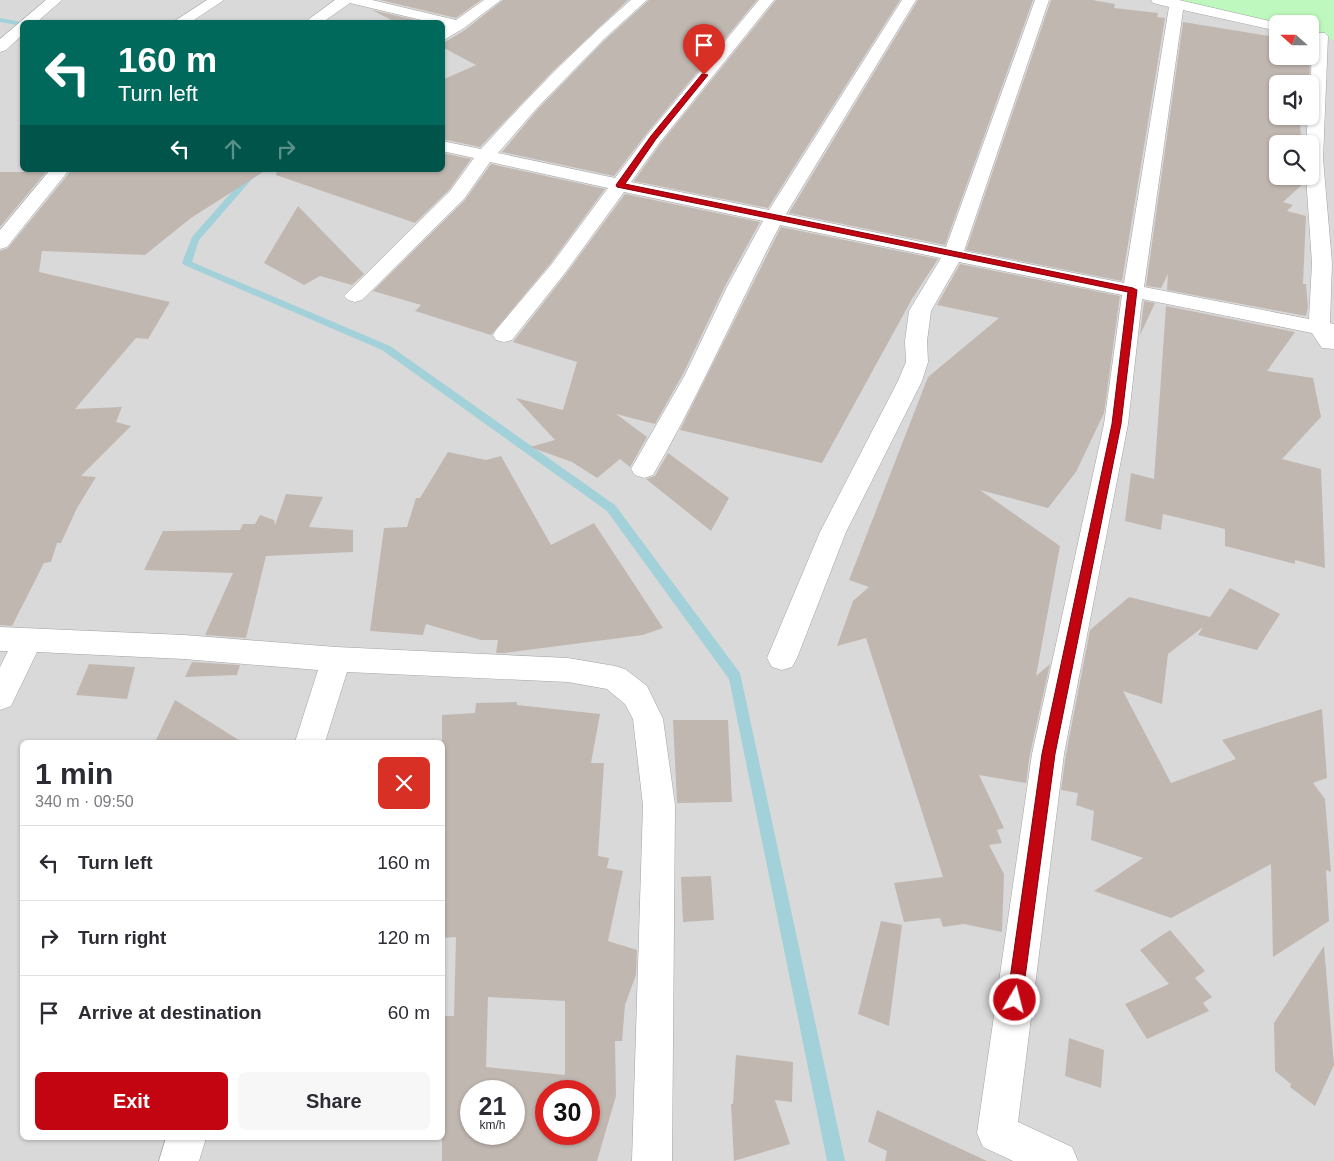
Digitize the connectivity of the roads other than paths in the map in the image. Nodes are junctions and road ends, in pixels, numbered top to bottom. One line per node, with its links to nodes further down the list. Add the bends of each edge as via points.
1 (55, 0): 11 (street)
2 (217, 0): 12 (street)
3 (346, 0): 13 (street)
4 (354, 0): 14 (street)
5 (494, 0): 16 (street)
6 (640, 0): 23 (street, via 531,104)
7 (767, 0): 25 (street, via 654,138)
8 (909, 0): 26 (street)
9 (1042, 0): 28 (street)
10 (1167, 2): 17 (street); 29 (street)
11 (30, 20)
12 (184, 20)
13 (317, 20)
14 (438, 20)
15 (445, 22): 16 (street)
16 (459, 25): 19 (street)
17 (1269, 25)
18 (20, 30): 21 (street)
19 (445, 34)
20 (1321, 36): 31 (street, via 1314,160)
21 (0, 47)
22 (445, 147): 23 (street)
23 (486, 155): 25 (street); 30 (street, via 457,195)
24 (58, 172): 27 (street)
25 (620, 185): 26 (street); 32 (street, via 558,269)
26 (776, 216): 28 (street); 34 (street, via 737,287 696,375)
27 (0, 243)
28 (953, 255): 29 (street); 37 (street, via 920,311 917,362 910,381 832,532)
29 (1133, 290): 31 (street); 44 (street, via 1116,424 1048,754 996,1133)
30 (355, 296)
31 (1327, 329): 33 (street)
32 (504, 334)
33 (1334, 348)
34 (644, 469)
35 (0, 639): 36 (street)
36 (28, 641): 38 (street, via 184,647); 39 (street)
37 (782, 658)
38 (336, 659): 40 (street); 43 (street, via 568,670 615,678 636,696 648,719 659,804)
39 (0, 697)
40 (311, 740)
41 (185, 1140): 42 (street)
42 (179, 1161)
43 (652, 1161)
44 (1058, 1161)

